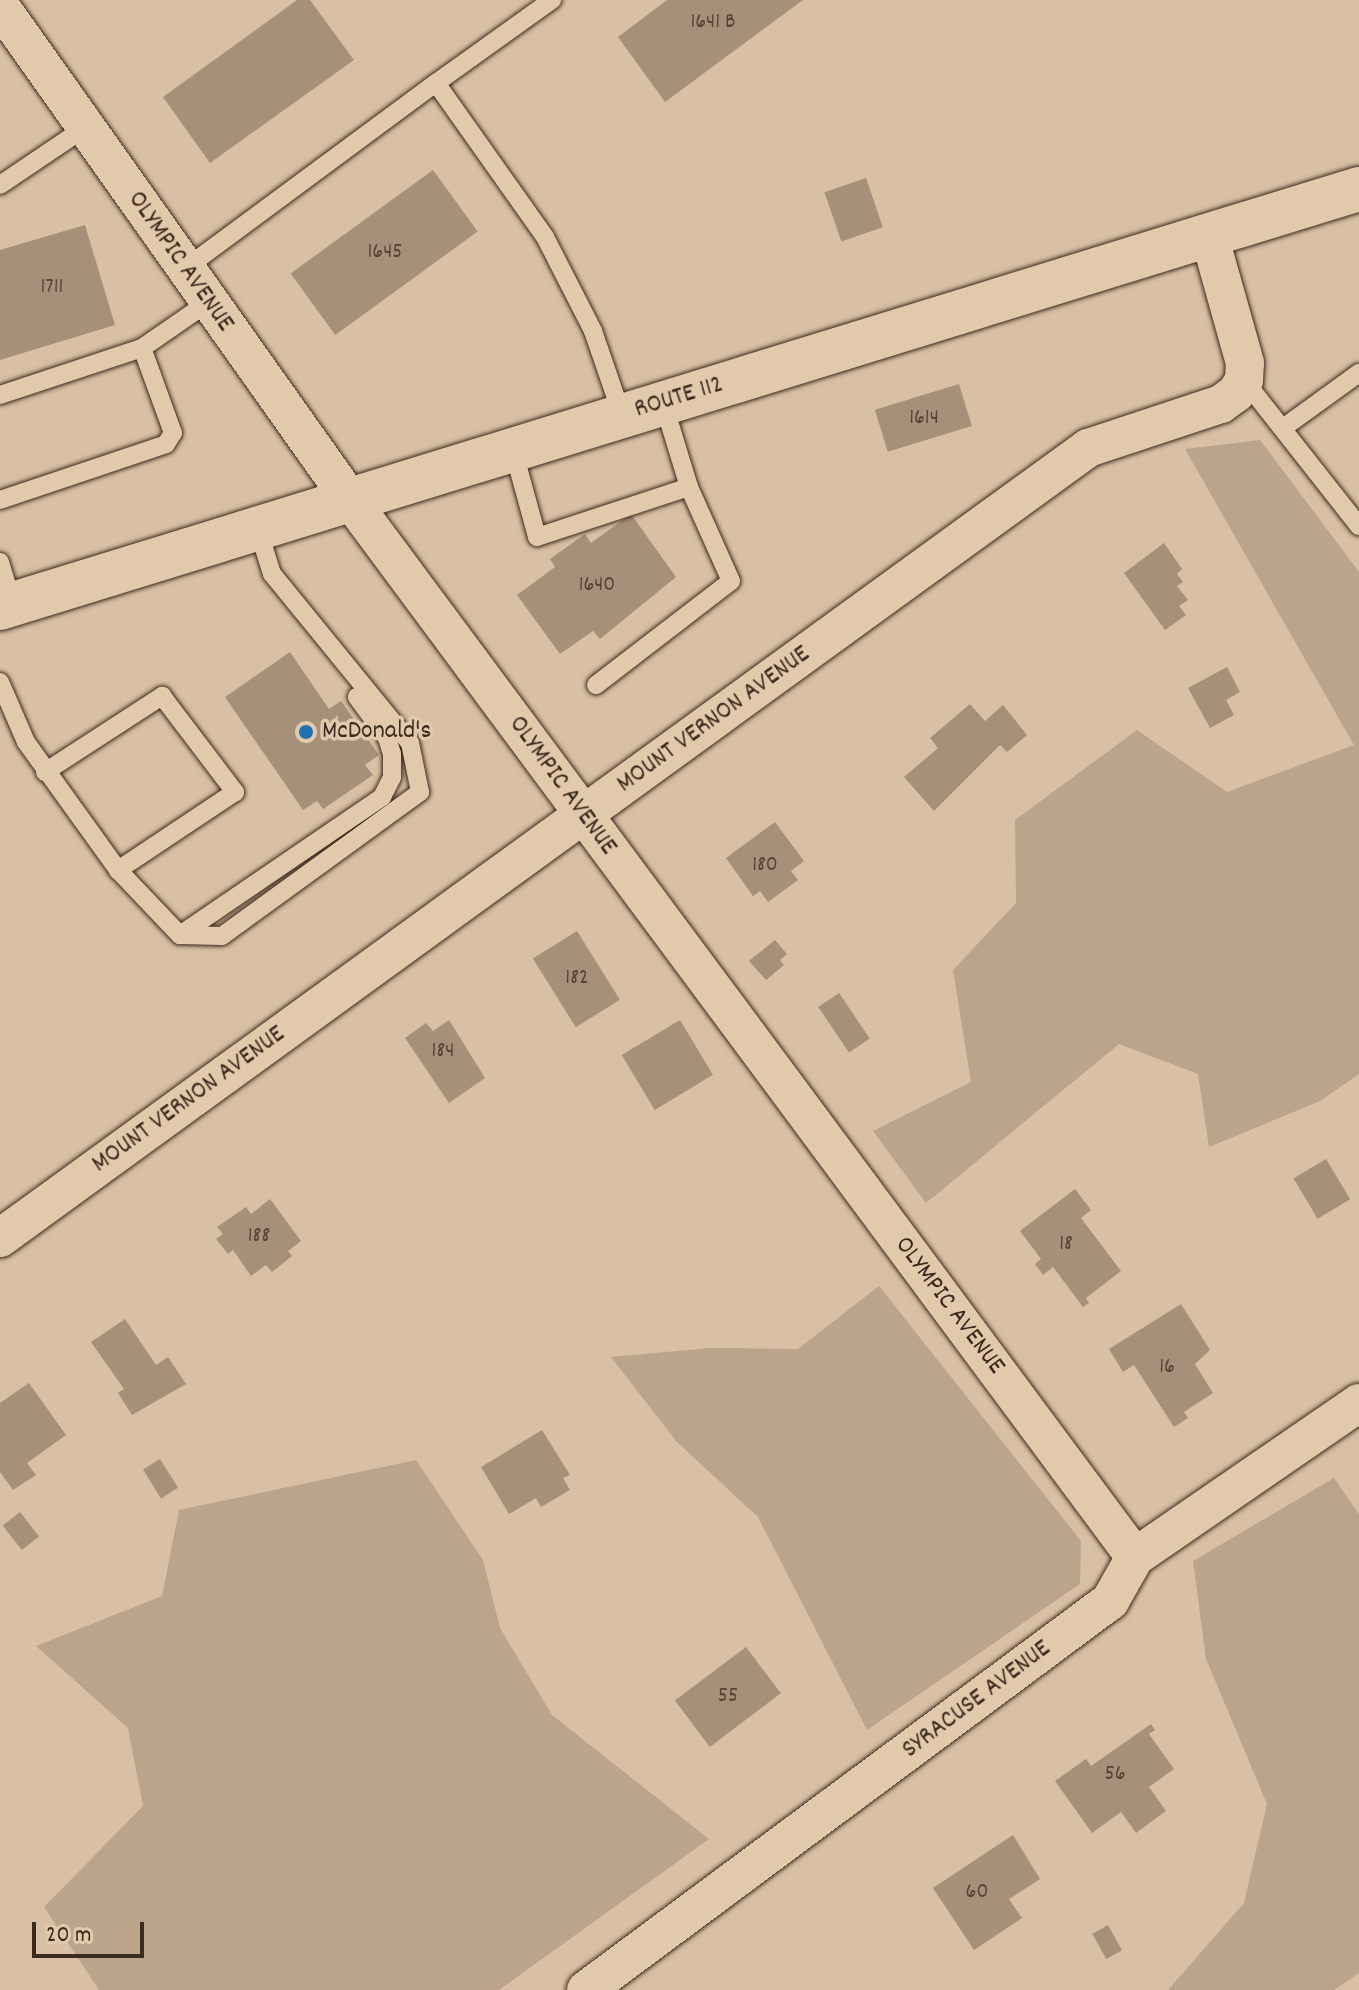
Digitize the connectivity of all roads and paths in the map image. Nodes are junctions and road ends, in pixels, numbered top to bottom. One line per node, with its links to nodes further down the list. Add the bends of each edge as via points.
1 (552, 0): 3 (lane)
2 (0, 6): 4 (street, OLYMPIC AVENUE)
3 (436, 83): 8 (lane); 15 (lane, via 545,237 593,331)
4 (86, 127): 5 (lane); 8 (street, OLYMPIC AVENUE)
5 (0, 185)
6 (1359, 189): 7 (main road, ROUTE 112)
7 (1209, 235): 12 (street, via 1245,363); 14 (main road, ROUTE 112)
8 (183, 270): 9 (street, OLYMPIC AVENUE)
9 (207, 303): 10 (lane); 20 (street, OLYMPIC AVENUE)
10 (142, 348): 13 (lane); 19 (lane, via 173,433 166,444)
11 (1359, 373): 16 (lane)
12 (1244, 380): 16 (lane); 29 (street, MOUNT VERNON AVENUE, via 1221,404 1088,448)
13 (0, 395)
14 (663, 402): 15 (main road, ROUTE 112); 18 (lane)
15 (622, 415): 17 (main road, ROUTE 112)
16 (1283, 428): 21 (lane)
17 (513, 449): 18 (lane, via 537,537); 20 (main road, ROUTE 112)
18 (689, 487): 27 (lane, via 731,581)
19 (0, 500)
20 (351, 501): 22 (main road, ROUTE 112); 29 (street, OLYMPIC AVENUE)
21 (1359, 526)
22 (258, 529): 24 (main road, ROUTE 112); 25 (lane, via 272,574)
23 (0, 562): 24 (lane)
24 (7, 606)
25 (319, 632): 31 (lane, via 339,673 387,738 392,777 382,797 353,819); 31 (lane, via 410,743 420,792 222,936)
26 (0, 682): 28 (lane)
27 (596, 685)
28 (45, 772): 30 (lane); 30 (lane, via 162,696 235,792)
29 (583, 815): 32 (street, MOUNT VERNON AVENUE); 34 (street, OLYMPIC AVENUE)
30 (118, 870): 31 (lane)
31 (180, 935)
32 (0, 1238)
33 (1359, 1403): 34 (street, SYRACUSE AVENUE)
34 (1135, 1557): 35 (street, SYRACUSE AVENUE, via 1110,1601)
35 (586, 1990)

